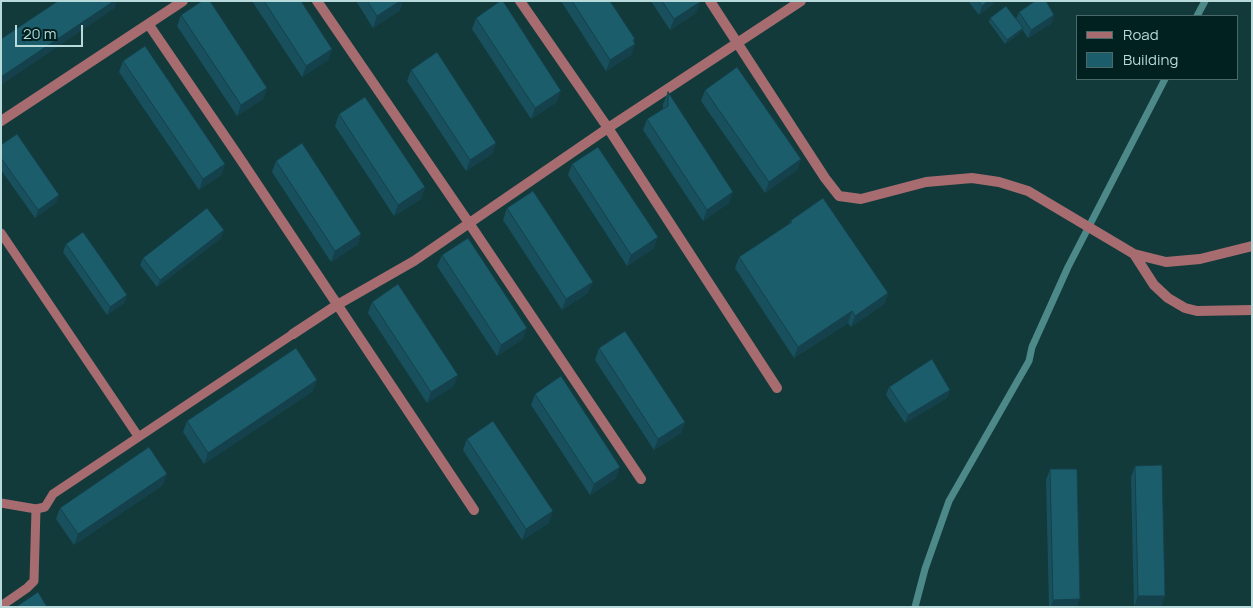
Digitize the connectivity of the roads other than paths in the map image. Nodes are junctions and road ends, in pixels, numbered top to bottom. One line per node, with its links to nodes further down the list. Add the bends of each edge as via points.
1 (183, 1): 6 (street)
2 (317, 1): 10 (street)
3 (520, 1): 9 (street)
4 (710, 1): 7 (street)
5 (801, 1): 7 (street)
6 (149, 25): 8 (street); 14 (street)
7 (737, 42): 9 (street); 13 (street, via 839,196 861,198 926,182 972,178 999,182 1028,191)
8 (1, 122)
9 (608, 128): 10 (street); 17 (street)
10 (469, 223): 14 (street, via 414,260); 19 (street)
11 (1, 233): 18 (lane)
12 (1252, 246): 13 (street, via 1200,259 1166,262)
13 (1134, 254): 15 (street, via 1154,285 1185,308 1197,311)
14 (336, 305): 16 (street); 22 (street)
15 (1252, 310)
16 (293, 334): 18 (lane)
17 (777, 388)
18 (138, 436): 21 (lane, via 53,494 45,506)
19 (641, 479)
20 (1, 504): 21 (lane)
21 (36, 509): 23 (lane, via 34,581)
22 (474, 510)
23 (1, 606)

